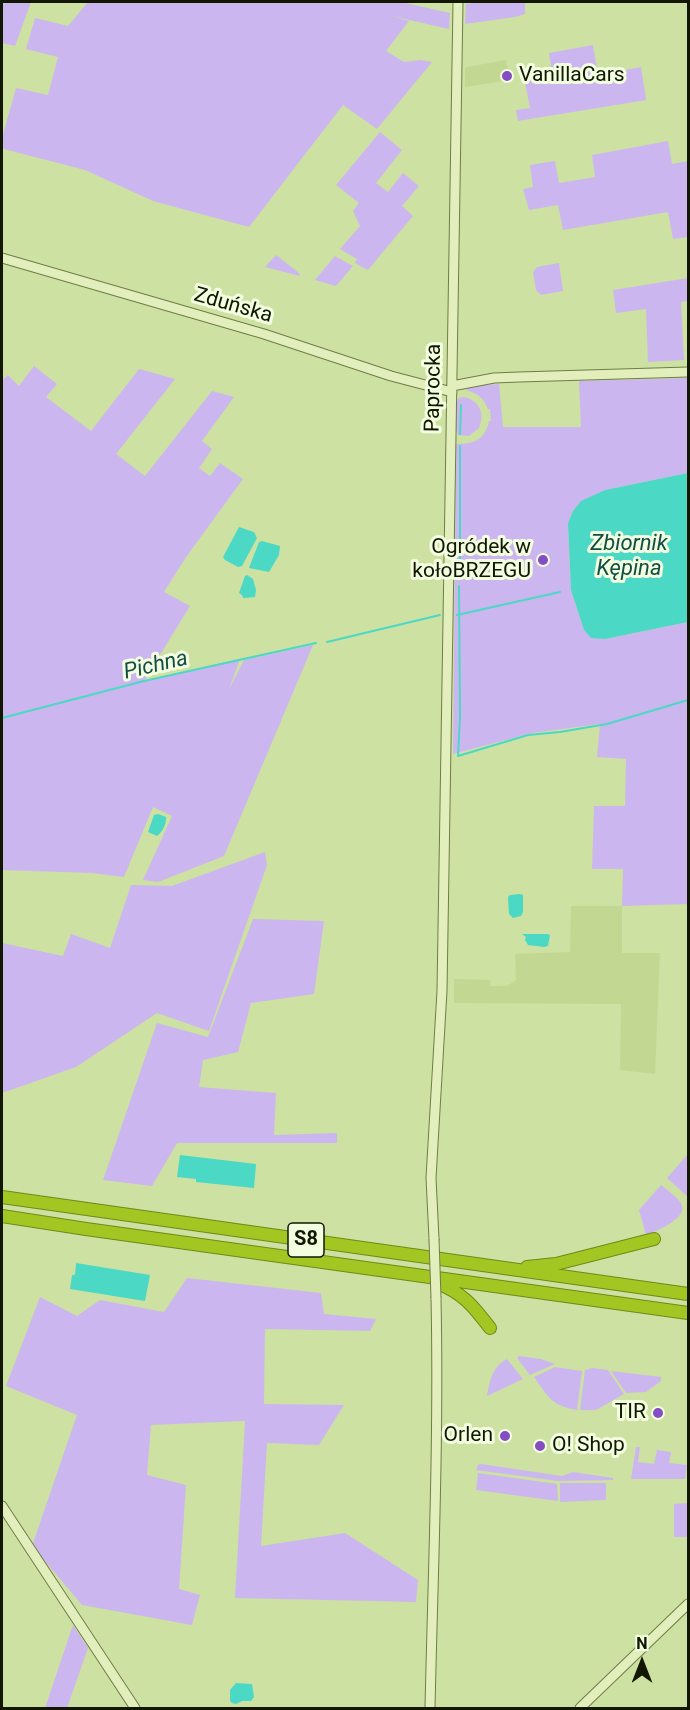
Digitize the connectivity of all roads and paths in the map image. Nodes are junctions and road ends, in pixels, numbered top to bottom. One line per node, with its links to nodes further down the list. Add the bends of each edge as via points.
1 (458, 2): 4 (street, Paprocka)
2 (2, 258): 4 (street, Zduńska, via 264,334 392,376)
3 (688, 372): 4 (street, Zduńska, via 494,378)
4 (453, 389): 16 (street, Paprocka, bridge, via 442,991 431,1178 438,1384)
5 (2, 1197): 8 (highway, S8)
6 (2, 1216): 9 (highway, S8)
7 (654, 1239): 8 (highway, via 556,1264)
8 (505, 1269): 10 (highway, S8)
9 (417, 1275): 11 (highway, S8); 12 (highway, via 462,1295)
10 (688, 1294)
11 (688, 1313)
12 (490, 1328)
13 (2, 1506): 15 (street)
14 (688, 1604): 17 (street)
15 (135, 1708)
16 (430, 1708)
17 (580, 1708)

